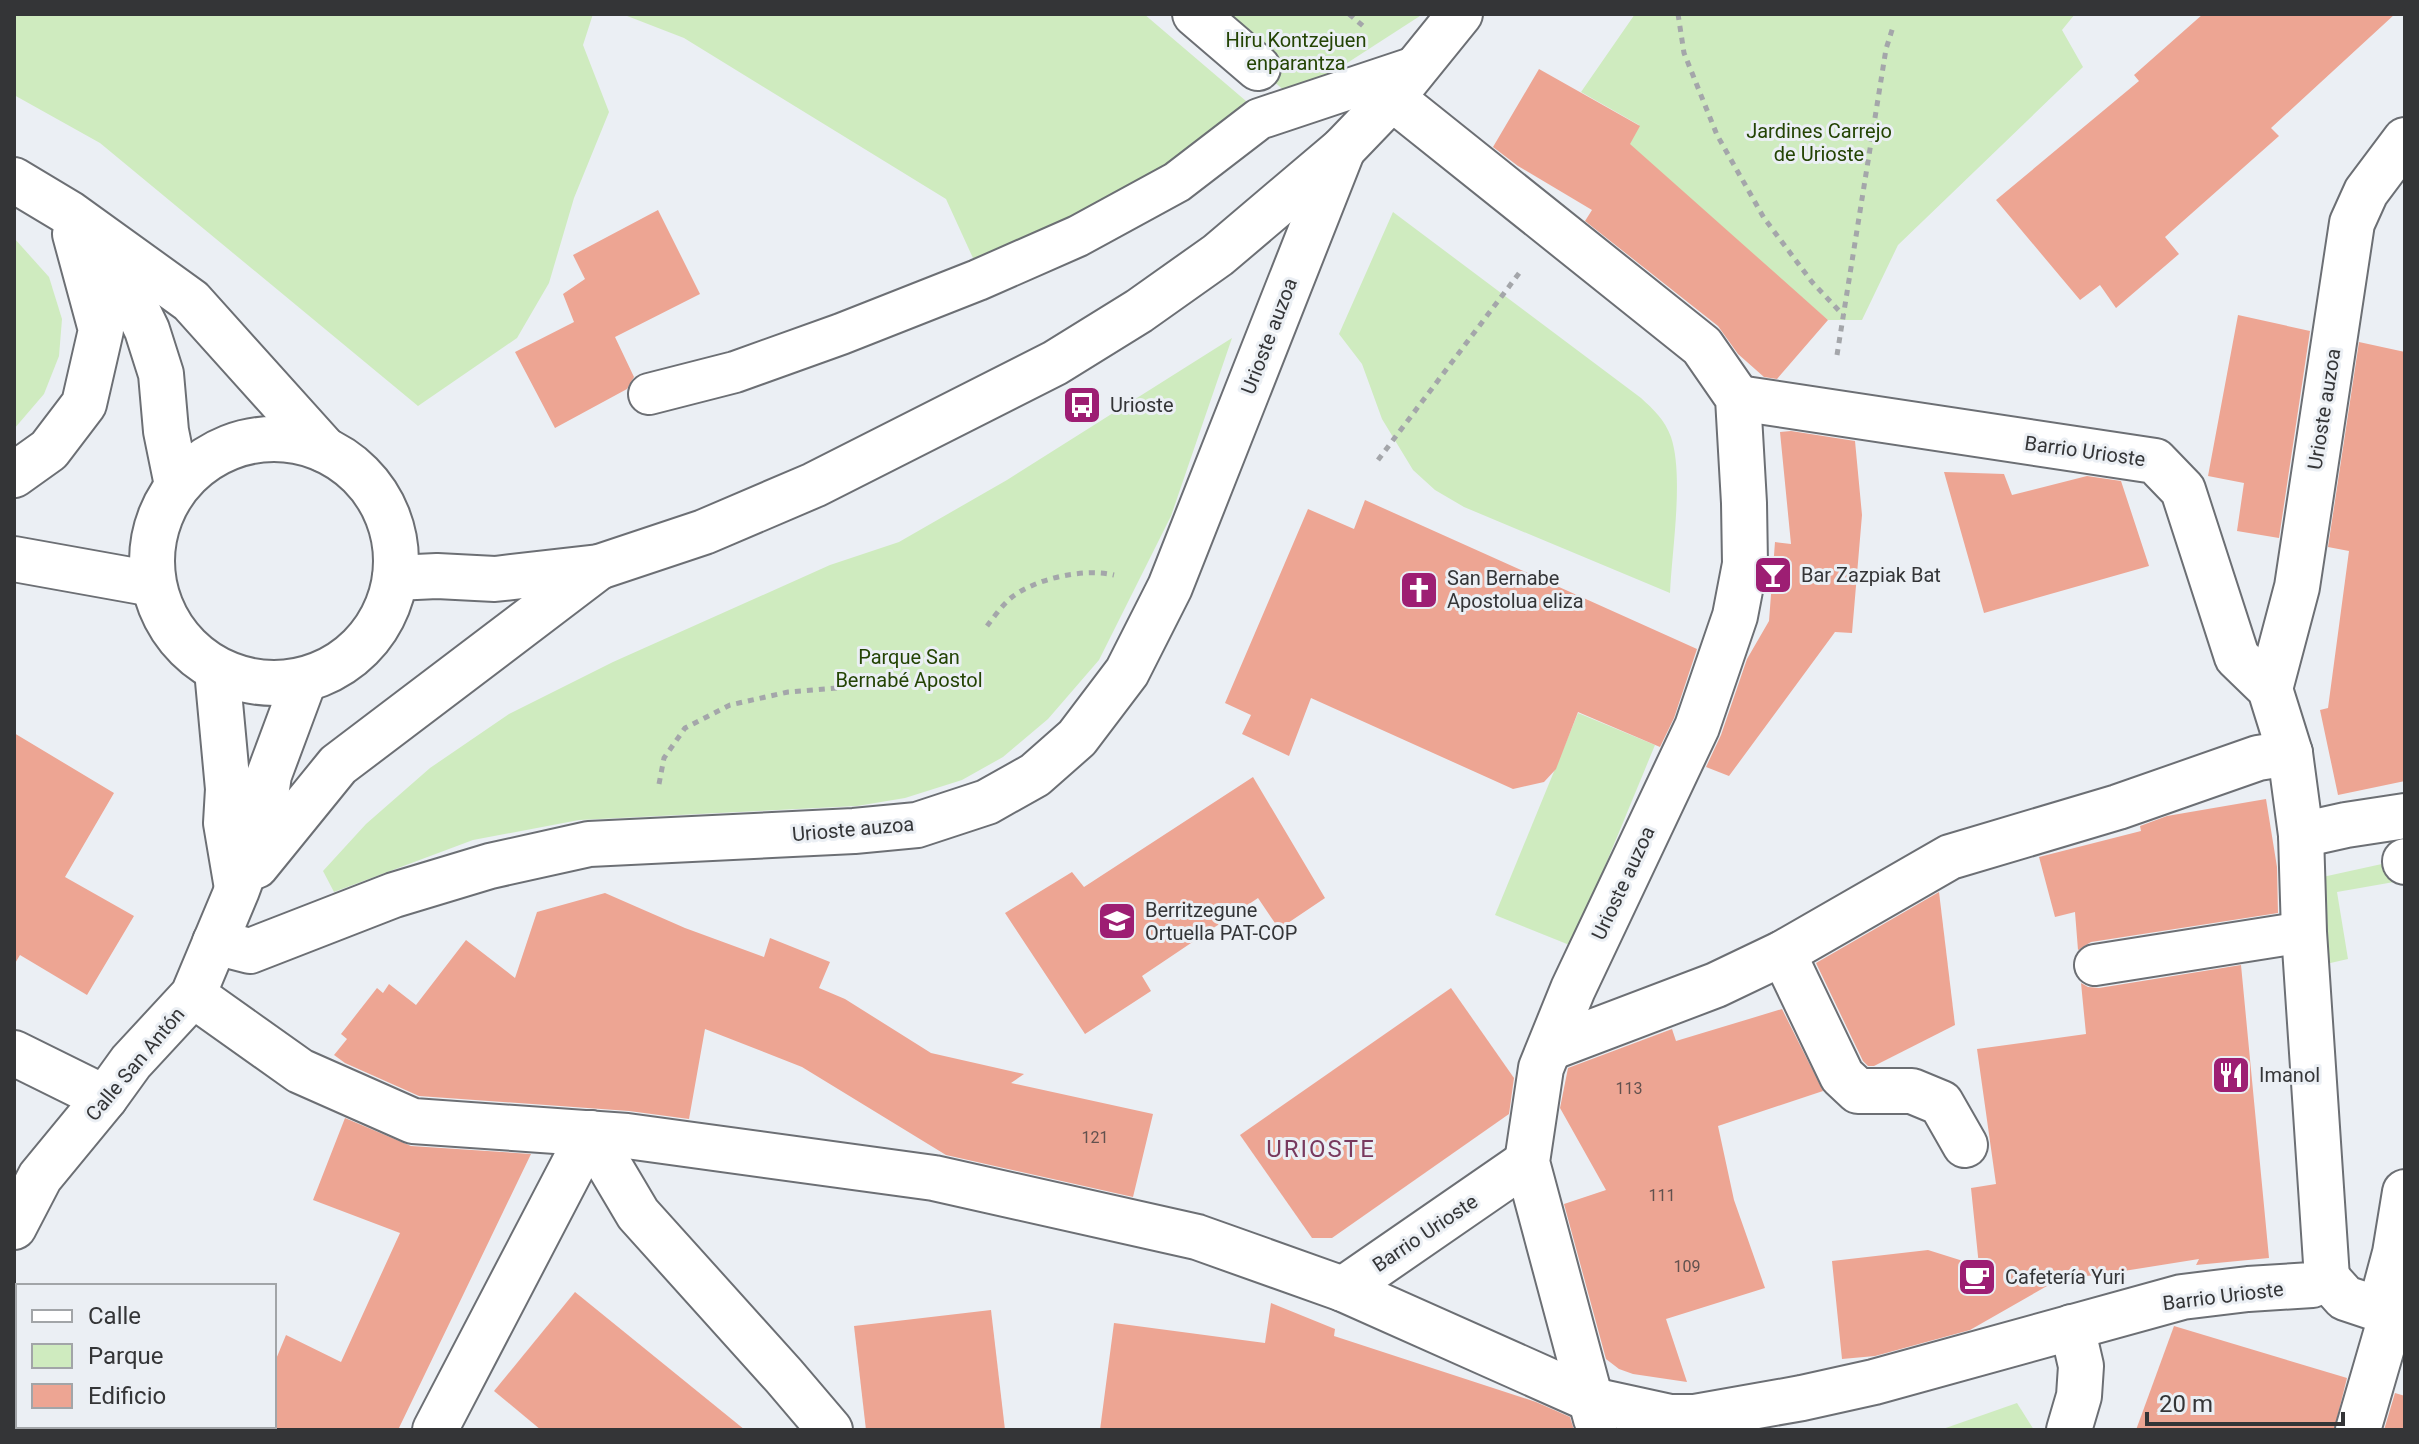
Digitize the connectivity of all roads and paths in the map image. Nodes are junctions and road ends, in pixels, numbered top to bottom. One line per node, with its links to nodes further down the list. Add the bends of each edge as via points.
1 (1195, 14): 5 (street)
2 (1460, 14): 6 (street, Urioste auzoa)
3 (1678, 14): 12 (path, via 1684,53 1717,135 1764,218)
4 (1893, 27): 12 (path)
5 (1258, 68)
6 (1405, 82): 8 (street, Urioste auzoa); 11 (street); 13 (lane, via 1259,119 1177,182 1078,236 841,334 735,372)
7 (2405, 140): 29 (street, Urioste auzoa, via 2366,192 2352,223 2297,587)
8 (1343, 149): 21 (street, Urioste auzoa, via 1218,255 1055,363 814,485 704,532); 24 (street, Urioste auzoa)
9 (14, 180): 10 (street)
10 (69, 213): 16 (street, via 191,301); 18 (street, via 101,330 84,404 49,450); 19 (street, via 105,257 147,330 161,374)
11 (1555, 226): 14 (street, via 1702,346); 17 (path)
12 (1844, 316): 15 (path)
13 (649, 394)
14 (1738, 398): 15 (street, Barrio Urioste); 40 (street, Urioste auzoa, via 1745,564 1735,616 1697,727)
15 (1827, 411): 29 (street, Barrio Urioste, via 2155,461 2183,490 2237,657)
16 (325, 450): 19 (street, via 280,439 247,442 211,456); 22 (street, via 348,464 381,501 396,550)
17 (1378, 460)
18 (14, 475)
19 (177, 485): 23 (street, via 154,533)
20 (14, 559): 23 (street)
21 (599, 567): 22 (street, Urioste auzoa, via 495,579); 34 (street, Urioste auzoa, via 338,765)
22 (395, 578): 27 (street, via 390,602 358,651)
23 (153, 584): 26 (street, via 163,617 178,639)
24 (1170, 587): 25 (path, via 1101,572 1050,578 1011,597); 33 (street, Urioste auzoa, via 1127,672 1077,738 1035,775 987,802 917,825)
25 (987, 626)
26 (217, 670): 27 (street, via 249,682); 34 (street, via 226,823)
27 (304, 681): 34 (street, via 269,775 262,822)
28 (838, 688): 33 (path, via 730,705 685,728 664,758 658,785 661,803)
29 (2270, 689): 30 (street, Barrio Urioste)
30 (2290, 753): 32 (street, Barrio Urioste); 37 (street, via 2258,758 1950,857)
31 (2405, 816): 32 (street)
32 (2301, 835): 35 (street, Barrio Urioste)
33 (688, 840): 36 (street, Urioste auzoa, via 589,844 394,895 250,951)
34 (237, 890): 36 (street, Calle San Antón)
35 (2304, 932): 38 (lane); 48 (street, Barrio Urioste)
36 (215, 942): 39 (street, Calle San Antón)
37 (1783, 953): 40 (street, via 1716,985); 44 (street, via 1842,1076 1858,1091 1912,1091 1941,1103)
38 (2095, 965)
39 (193, 995): 42 (street, Calle San Antón); 43 (street, via 300,1071 413,1121)
40 (1550, 1048): 45 (street, Urioste auzoa, via 1541,1068)
41 (14, 1053): 42 (street)
42 (105, 1098): 47 (street, Calle San Antón, via 40,1177)
43 (590, 1133): 49 (street, via 934,1178 1197,1237); 54 (street); 55 (street, via 638,1214)
44 (1965, 1145)
45 (1527, 1162): 49 (street, Barrio Urioste); 52 (street)
46 (2405, 1192): 50 (street)
47 (14, 1227)
48 (2327, 1278): 50 (street, via 2345,1298); 51 (street, Barrio Urioste, via 2312,1285 2182,1297)
49 (1343, 1289): 52 (street, Barrio Urioste)
50 (2392, 1314): 57 (street)
51 (2072, 1327): 53 (street, Barrio Urioste, via 1874,1382); 56 (street, via 2081,1366)
52 (1594, 1415): 53 (street, Barrio Urioste)
53 (1666, 1424)
54 (435, 1430)
55 (830, 1430)
56 (2069, 1430)
57 (2358, 1430)

